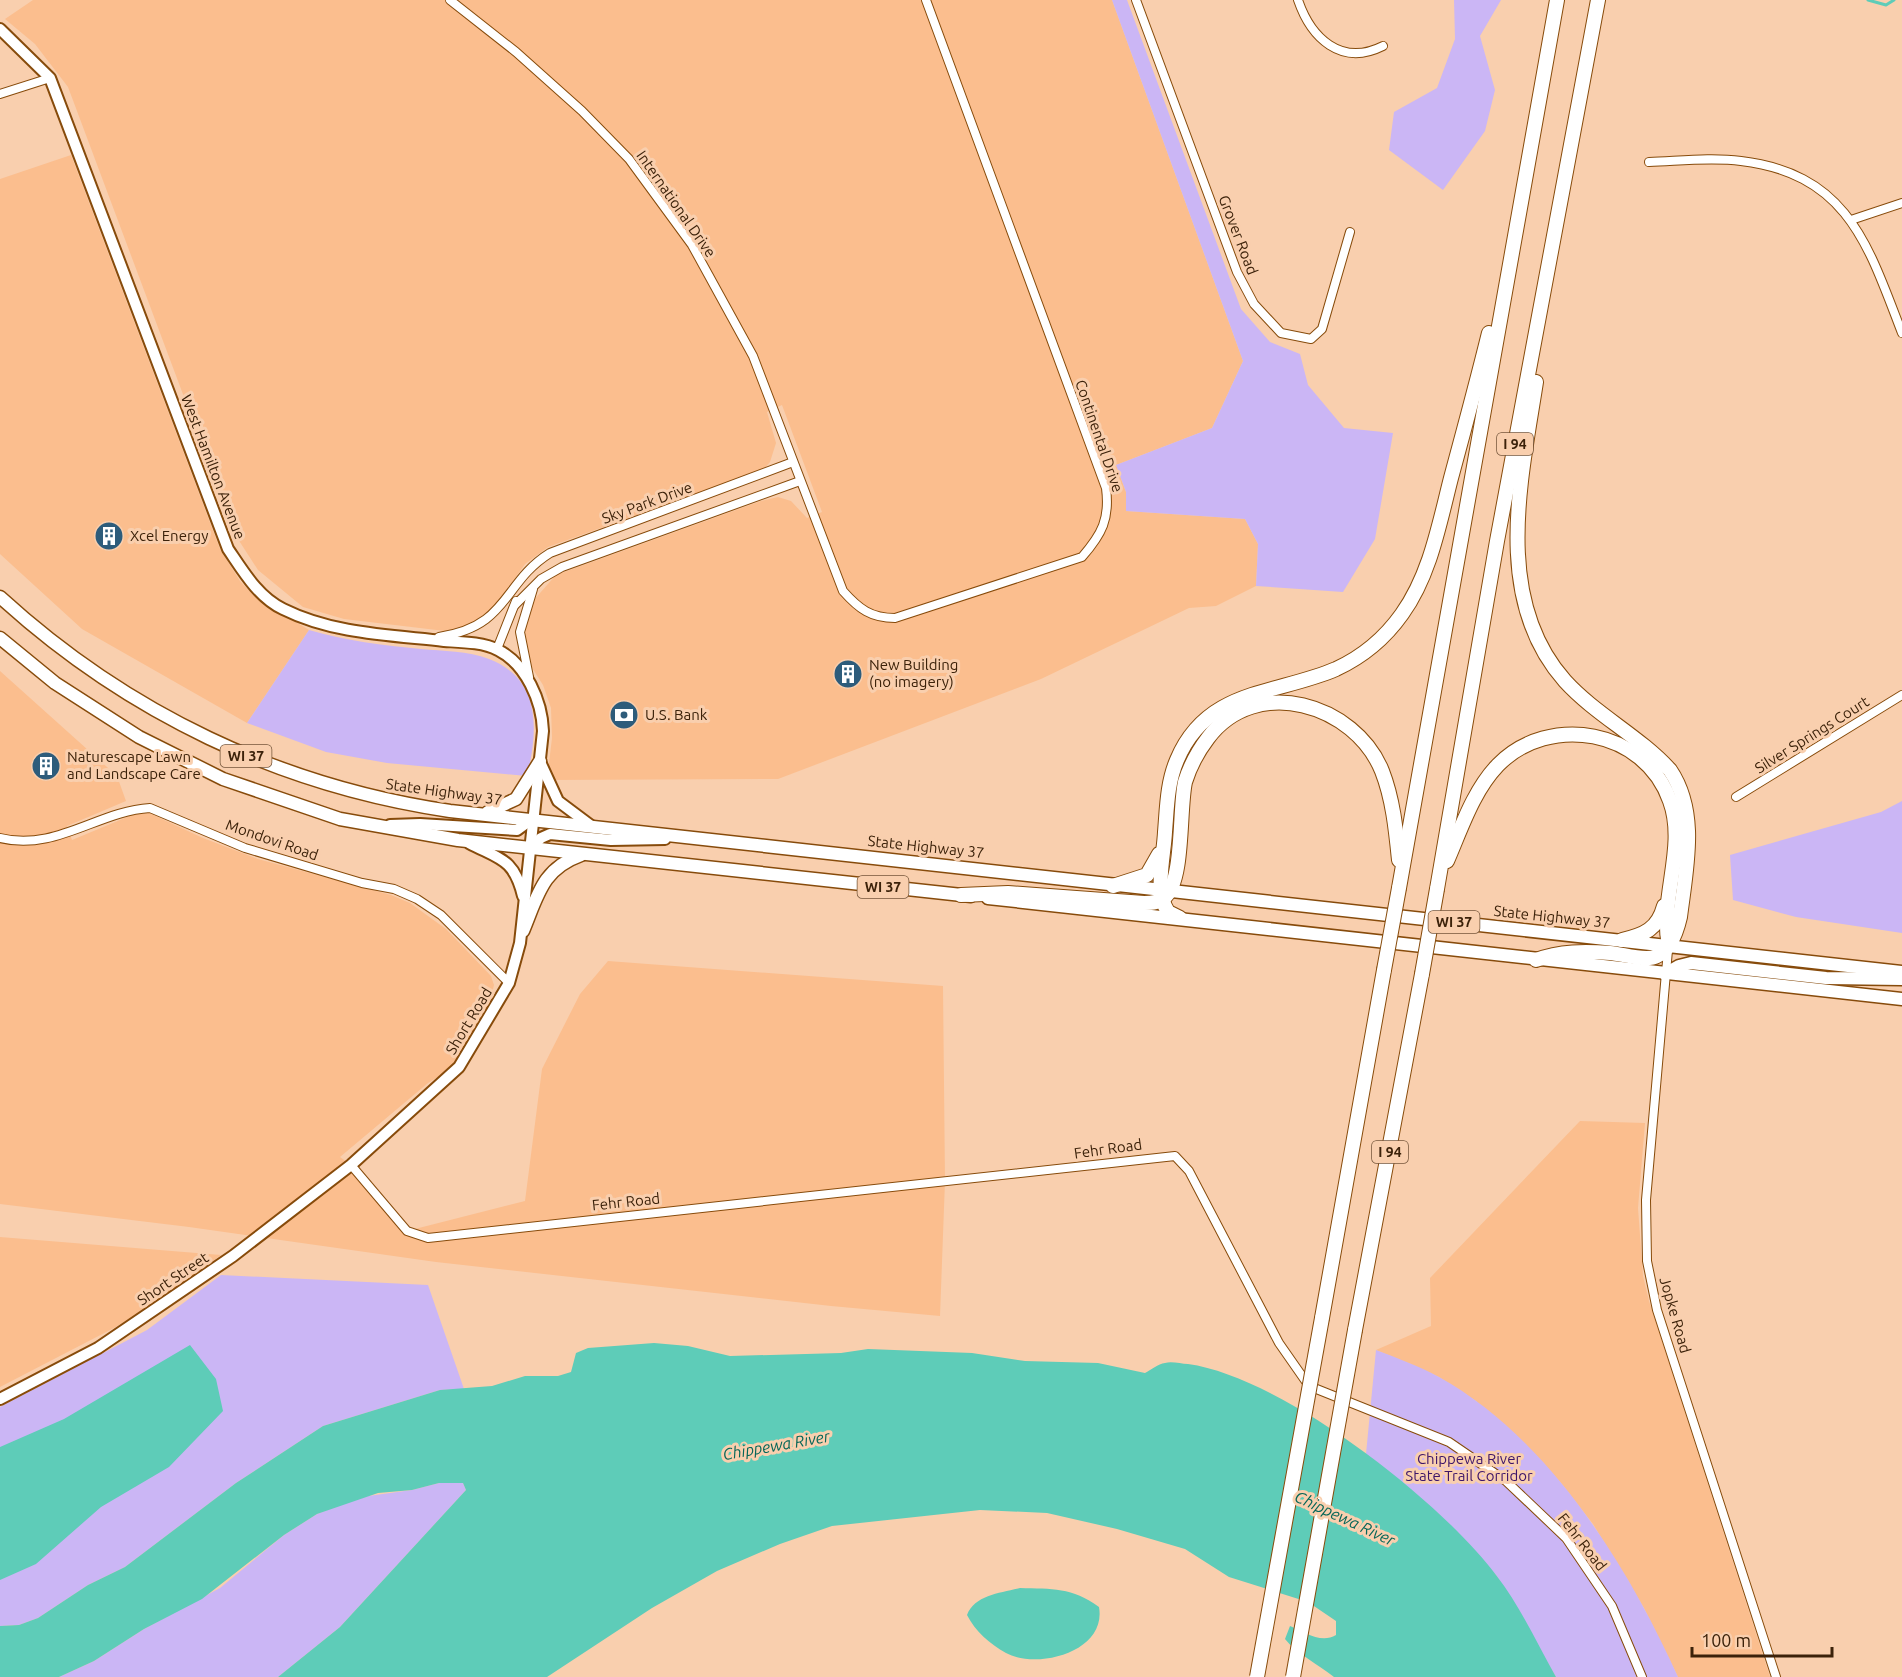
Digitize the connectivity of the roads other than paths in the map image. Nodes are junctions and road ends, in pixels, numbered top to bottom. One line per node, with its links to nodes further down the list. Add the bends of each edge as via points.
1 (450, 0): 18 (street, International Drive, via 582,111 646,181 692,245 753,356)
2 (926, 0): 19 (street, Continental Drive, via 1106,488 1105,524 1082,557 895,618 877,618 856,606 843,591)
3 (1136, 0): 14 (street, Grover Road, via 1237,272 1254,304 1281,333 1311,339 1322,329)
4 (1298, 0): 8 (street, via 1309,27 1329,46 1358,52)
5 (1557, 0): 16 (highway, I 94)
6 (1598, 0): 15 (highway, I 94)
7 (0, 29): 9 (street, West Hamilton Avenue)
8 (1383, 46)
9 (50, 78): 10 (street); 25 (street, West Hamilton Avenue, via 228,549 252,584 282,609 333,628)
10 (0, 94)
11 (1649, 162): 13 (street, via 1742,161 1795,174 1820,187)
12 (1902, 203): 13 (street)
13 (1851, 220): 17 (street)
14 (1350, 232)
15 (1547, 276): 44 (highway, I 94); 51 (highway, via 1550,295 1520,486 1517,536 1522,585 1531,620 1555,668 1581,696 1663,762 1682,789 1689,825 1687,851 1680,917)
16 (1505, 293): 32 (highway, via 1498,300 1434,542 1420,582 1405,609 1381,639 1347,663 1318,676 1242,697 1213,714 1177,759); 42 (highway, I 94)
17 (1902, 333)
18 (793, 462): 19 (street, International Drive); 20 (street, Sky Park Drive, via 561,548 540,559)
19 (800, 481): 21 (street, Sky Park Drive, via 562,567)
20 (520, 582): 23 (street, Sky Park Drive); 25 (street, Sky Park Drive, via 501,607 483,622 457,634)
21 (534, 586): 23 (street, Sky Park Drive); 27 (street, via 520,632)
22 (0, 597): 31 (main road, State Highway 37 / WI 37, via 66,654 112,686 209,741 337,788 410,805)
23 (515, 605): 26 (street, Sky Park Drive)
24 (0, 638): 35 (main road, WI 37, via 54,683 185,762 314,811)
25 (429, 639): 26 (street, West Hamilton Avenue)
26 (497, 649): 27 (street)
27 (530, 684): 29 (street, via 542,718)
28 (1902, 695): 30 (street, Silver Springs Court)
29 (540, 761): 31 (main road, via 516,799); 33 (street); 34 (street, via 558,801)
30 (1737, 797)
31 (481, 814): 33 (main road, State Highway 37 / WI 37)
32 (1166, 816): 43 (highway, via 1154,868 1140,879); 45 (highway)
33 (532, 819): 34 (main road, State Highway 37 / WI 37); 35 (street, via 517,830 420,824); 39 (street)
34 (590, 825): 36 (main road, State Highway 37 / WI 37)
35 (381, 826): 38 (main road, WI 37)
36 (701, 837): 39 (street, via 620,840 550,834); 43 (main road, State Highway 37 / WI 37)
37 (0, 838): 56 (street, Mondovi Road, via 35,841 60,836 136,808 150,808 245,848 362,883 394,888 417,899 441,915)
38 (463, 840): 39 (main road, WI 37); 47 (street, via 508,863 519,882)
39 (530, 848): 40 (main road, WI 37); 47 (street, Short Road)
40 (585, 854): 46 (main road, WI 37); 49 (main road, via 553,869)
41 (1671, 872): 44 (highway, via 1673,814 1664,787 1651,769 1614,743 1567,733 1529,743 1496,767 1473,802); 50 (highway, via 1658,922 1643,935); 51 (highway, via 1666,927)
42 (1400, 882): 45 (highway, via 1388,791 1382,771 1361,737 1348,724 1320,709 1271,703 1232,717 1209,735 1192,762 1185,783 1177,864); 60 (highway, I 94, bridge)
43 (1113, 886): 45 (main road, State Highway 37 / WI 37)
44 (1437, 886): 61 (highway, I 94, bridge)
45 (1164, 894): 46 (highway, via 1144,903 1008,893); 48 (highway, via 1168,912); 50 (main road, State Highway 37 / WI 37, via 1287,902)
46 (961, 896): 48 (main road, WI 37)
47 (525, 906): 49 (street, Short Road)
48 (1180, 918): 52 (main road, WI 37)
49 (523, 931): 56 (street, Short Road)
50 (1622, 940): 51 (main road, State Highway 37 / WI 37)
51 (1669, 945): 52 (highway, via 1652,958 1575,952); 53 (main road, State Highway 37 / WI 37); 54 (street, Jopke Road)
52 (1536, 960): 54 (main road, WI 37)
53 (1902, 972)
54 (1665, 974): 55 (main road, via 1691,963 1826,978); 57 (main road, WI 37); 63 (street, Jopke Road, via 1646,1200 1647,1261 1665,1335)
55 (1902, 979)
56 (508, 983): 58 (street, Short Road, via 459,1067)
57 (1902, 999)
58 (351, 1165): 59 (street, Short Street, via 269,1230 146,1316 98,1348); 62 (street, Fehr Road, via 407,1231 428,1238 1175,1156 1190,1171 1279,1343 1309,1386 1449,1442 1506,1481 1566,1538 1612,1606)
59 (0, 1400)
60 (1257, 1677)
61 (1293, 1677)
62 (1642, 1677)
63 (1776, 1677)

